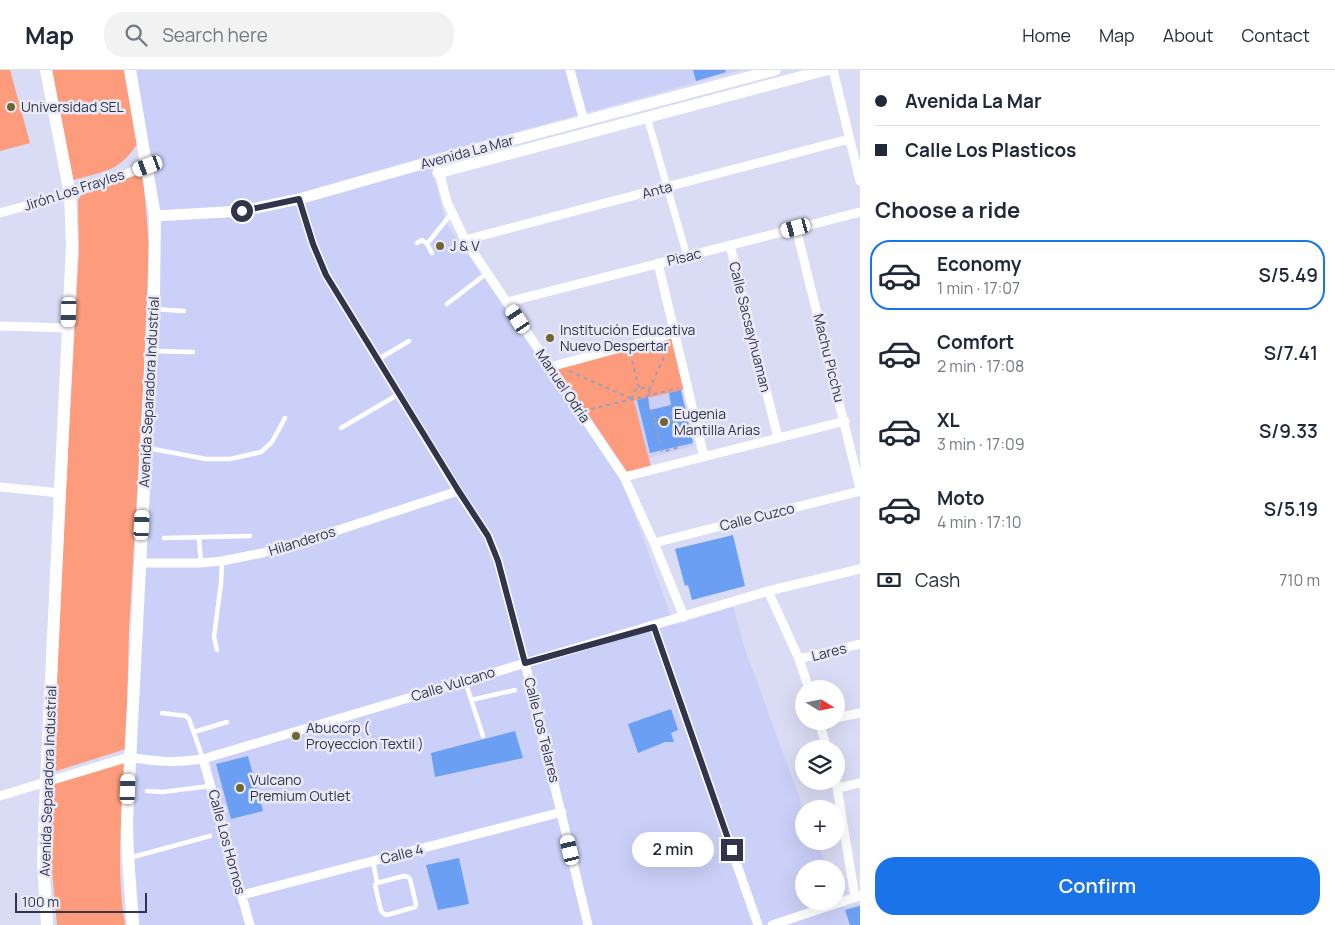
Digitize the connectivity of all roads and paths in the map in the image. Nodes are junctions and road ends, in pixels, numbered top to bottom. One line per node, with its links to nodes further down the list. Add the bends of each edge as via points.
1 (46, 70): 15 (main road, Avenida Separadora Industrial)
2 (130, 70): 11 (main road, Avenida Separadora Industrial)
3 (570, 70): 8 (street)
4 (775, 70): 8 (street, Avenida La Mar)
5 (826, 70): 7 (street, Avenida La Mar)
6 (833, 70): 9 (street)
7 (647, 117): 12 (street, Avenida La Mar); 14 (street)
8 (584, 120): 10 (street, Avenida La Mar)
9 (850, 138): 13 (street); 14 (street, Anta)
10 (436, 160): 12 (street, Manuel Odría); 16 (street, Avenida La Mar)
11 (148, 166): 15 (street, Jirón Los Frayles); 20 (main road, Avenida Separadora Industrial)
12 (438, 173): 19 (street, Manuel Odría)
13 (860, 181)
14 (667, 187): 22 (street, Anta); 27 (street)
15 (70, 194): 18 (street, Jirón Los Frayles); 35 (main road, Avenida Separadora Industrial)
16 (299, 199): 20 (street, Avenida La Mar, via 242,211); 42 (street, Calle Los Telares, via 326,275)
17 (860, 212): 21 (street, Pisac)
18 (0, 213)
19 (451, 214): 22 (street, Manuel Odría); 24 (lane)
20 (155, 216): 32 (main road, Avenida Separadora Industrial)
21 (796, 228): 25 (street, Pisac); 56 (street, Machu Picchu)
22 (465, 240): 29 (street, Manuel Odría)
23 (417, 243): 24 (lane, via 421,239)
24 (428, 244): 26 (lane)
25 (730, 245): 27 (street, Pisac); 59 (street, Calle Sacsayhuaman)
26 (432, 253)
27 (687, 256): 28 (street, Pisac)
28 (658, 263): 30 (street, Pisac); 36 (street)
29 (487, 273): 30 (street, Manuel Odría); 31 (lane)
30 (508, 302): 43 (street, Manuel Odría)
31 (447, 304)
32 (153, 309): 33 (lane); 39 (main road, Avenida Separadora Industrial)
33 (184, 310)
34 (0, 326): 35 (street)
35 (69, 328): 68 (main road, Avenida Separadora Industrial)
36 (675, 332): 43 (street); 63 (street)
37 (409, 341): 42 (lane)
38 (672, 342): 47 (path)
39 (151, 351): 40 (lane); 60 (main road, Avenida Separadora Industrial)
40 (193, 352)
41 (630, 353): 45 (path)
42 (377, 360): 48 (street, Calle Los Telares)
43 (550, 367): 64 (street, Manuel Odría)
44 (566, 370): 50 (path)
45 (639, 388): 47 (path); 50 (path, via 633,392)
46 (682, 388): 49 (path)
47 (649, 390): 49 (path)
48 (398, 394): 58 (lane); 67 (street, Calle Los Telares)
49 (652, 395): 50 (path)
50 (632, 399): 52 (path)
51 (669, 405): 55 (path)
52 (591, 409)
53 (652, 409): 57 (path)
54 (285, 418): 60 (lane, via 272,442 261,452 230,459 206,459)
55 (672, 419): 57 (path); 61 (path, via 680,447)
56 (845, 421): 59 (street); 66 (street, Machu Picchu)
57 (655, 423): 61 (path, via 662,452)
58 (341, 428)
59 (778, 438): 63 (street)
60 (146, 448): 74 (main road, Avenida Separadora Industrial)
61 (671, 450): 62 (path)
62 (672, 454)
63 (704, 457): 64 (street)
64 (624, 477): 72 (street, Manuel Odría)
65 (0, 487): 68 (street)
66 (860, 489): 72 (street, Calle Cuzco)
67 (458, 490): 73 (street, Hilanderos, via 312,538); 83 (street, Calle Los Telares, via 488,536 498,561)
68 (60, 493): 96 (main road, Avenida Separadora Industrial)
69 (250, 536): 71 (lane)
70 (164, 538): 71 (lane)
71 (199, 538): 75 (lane)
72 (654, 543): 78 (street, Manuel Odría)
73 (222, 561): 75 (street, Hilanderos); 81 (lane, via 214,638)
74 (141, 563): 75 (street, Hilanderos); 94 (main road, Avenida Separadora Industrial)
75 (201, 564)
76 (860, 570): 77 (street, Calle Vulcano)
77 (768, 591): 78 (street, Calle Vulcano); 82 (street)
78 (684, 617): 79 (street, Calle Vulcano)
79 (654, 627): 83 (street, Calle Vulcano); 114 (street)
80 (860, 644): 82 (street, Lares)
81 (217, 650)
82 (799, 659): 84 (street)
83 (525, 663): 85 (street, Calle Vulcano); 103 (street, Calle Los Telares)
84 (806, 680)
85 (464, 681): 87 (lane); 95 (street, Calle Vulcano)
86 (515, 690): 87 (lane)
87 (471, 700): 93 (lane)
88 (860, 712): 90 (street)
89 (162, 713): 92 (lane, via 186,716)
90 (845, 716)
91 (228, 722): 92 (lane)
92 (194, 732): 95 (lane)
93 (483, 736)
94 (129, 757): 95 (street, Calle Vulcano, via 175,763); 96 (street, Calle Vulcano); 105 (main road, Avenida Separadora Industrial)
95 (203, 759): 99 (street, Calle Los Hornos)
96 (46, 782): 102 (street, Calle Vulcano); 110 (main road, Avenida Separadora Industrial)
97 (860, 783): 98 (street)
98 (845, 784)
99 (212, 786): 101 (lane); 108 (street, Calle Los Hornos)
100 (838, 790): 109 (street)
101 (147, 791)
102 (0, 796)
103 (562, 812): 106 (street, Calle 4); 113 (street, Calle Los Telares)
104 (210, 836): 105 (lane)
105 (128, 858): 111 (main road, Avenida Separadora Industrial)
106 (373, 861): 107 (lane); 108 (street, Calle 4)
107 (377, 883): 107 (lane, via 374,888 384,914 415,907 408,877)
108 (242, 895): 112 (street, Calle Los Hornos)
109 (858, 896): 115 (street)
110 (43, 925)
111 (133, 925)
112 (250, 925)
113 (588, 925)
114 (758, 925)
115 (772, 925)

